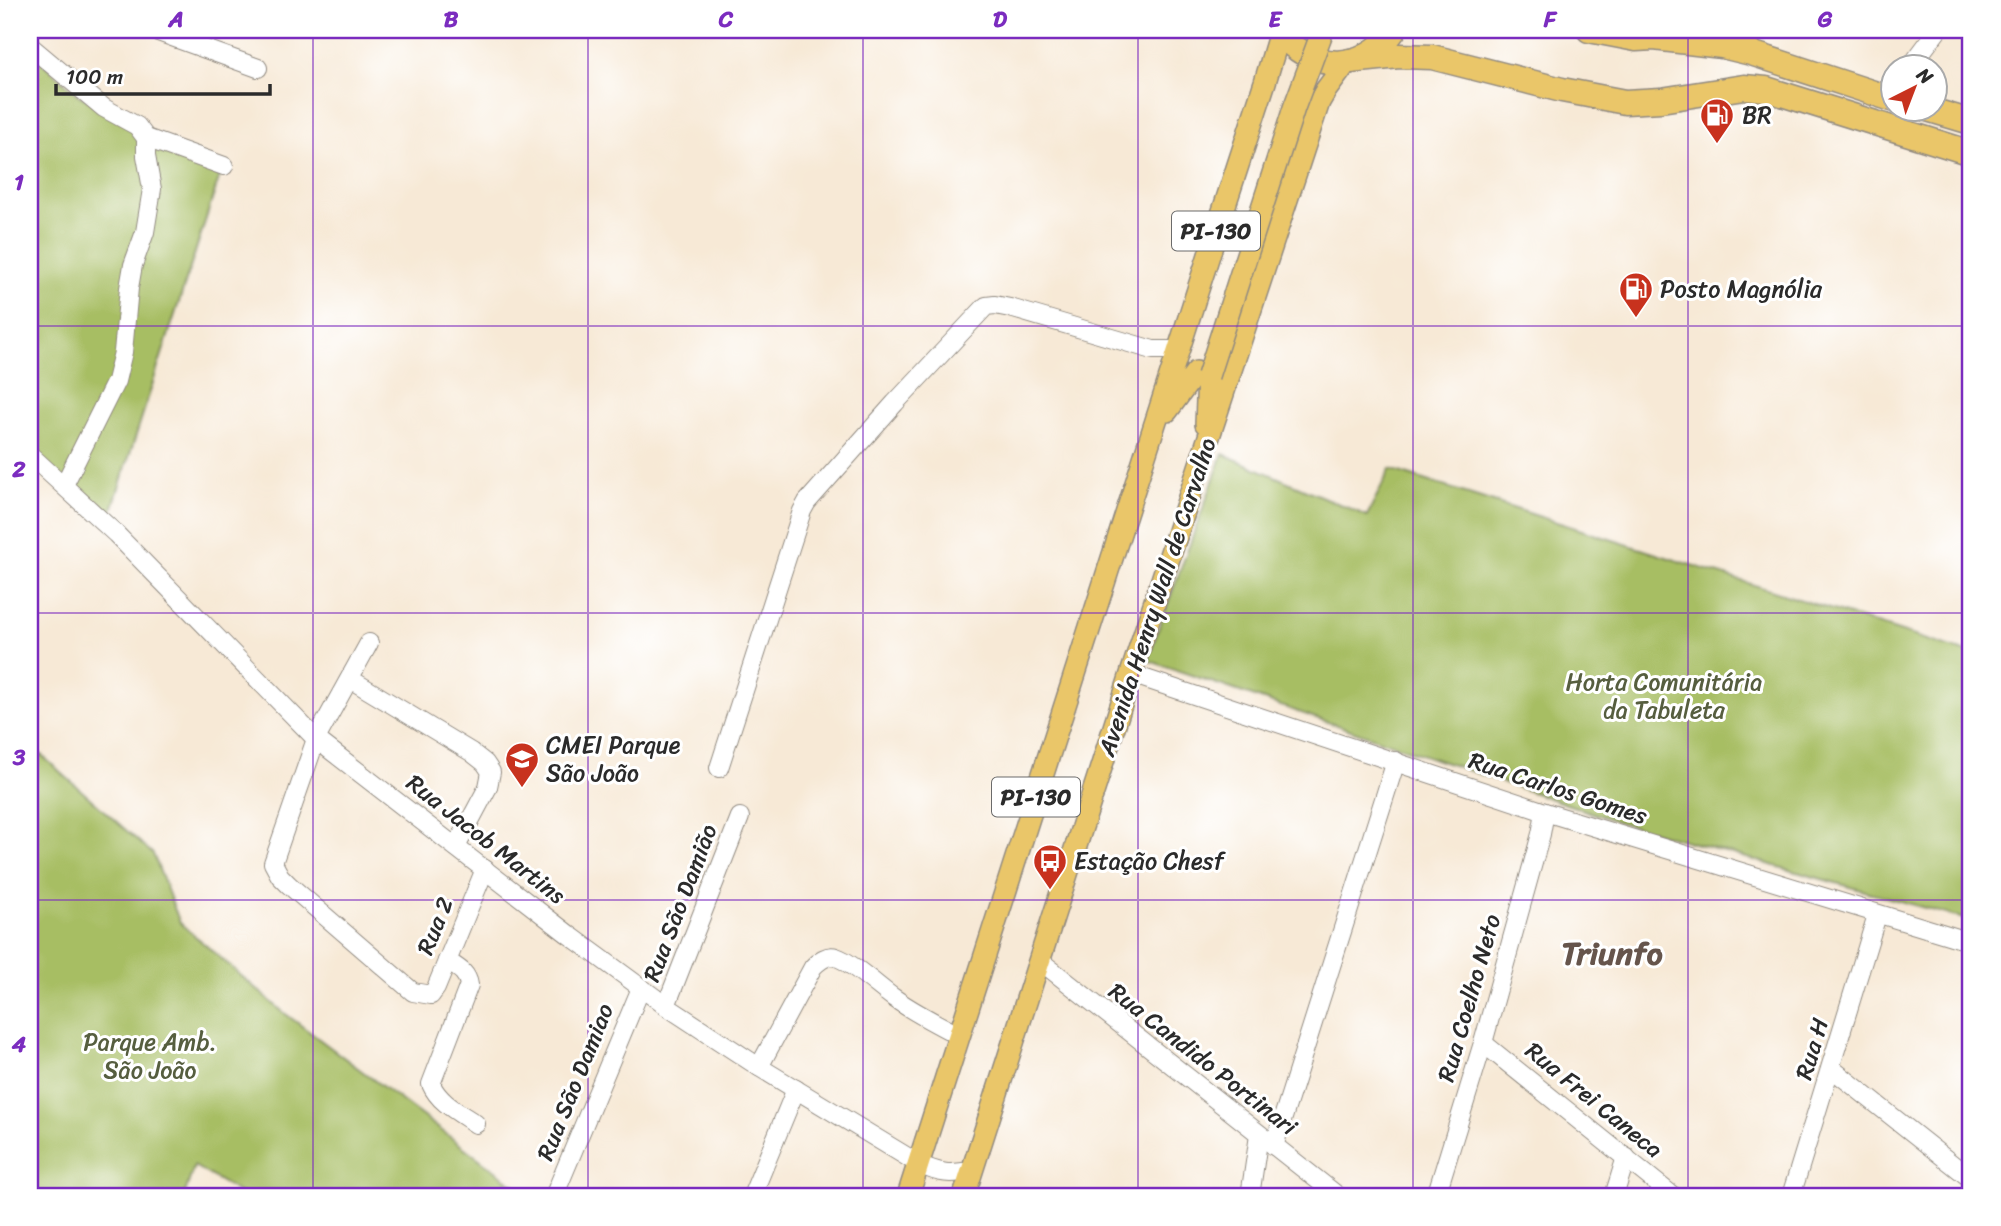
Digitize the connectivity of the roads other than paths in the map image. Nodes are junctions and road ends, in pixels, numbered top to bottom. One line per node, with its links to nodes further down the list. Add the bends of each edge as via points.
1 (153, 30): 12 (street)
2 (1309, 30): 20 (main road)
3 (1323, 30): 20 (main road, bridge)
4 (1394, 30): 11 (highway, Avenida Henry Wall de Carvalho, via 1368,55)
5 (1590, 30): 8 (highway, via 1636,38)
6 (1938, 30): 10 (street)
7 (1279, 31): 11 (highway, via 1308,57 1327,63); 19 (main road, PI-130)
8 (1674, 35): 13 (highway)
9 (30, 46): 16 (street, via 104,108 137,126)
10 (1922, 52)
11 (1348, 62): 17 (highway, via 1432,57 1625,102 1766,89); 22 (main road, Avenida Henry Wall de Carvalho / PI-130, via 1320,102)
12 (257, 68)
13 (1878, 92)
14 (1948, 115): 15 (highway)
15 (1971, 122)
16 (146, 138): 18 (street); 24 (street, via 152,188 145,232 133,265 116,382)
17 (1971, 153)
18 (224, 166)
19 (1179, 350): 21 (main road, PI-130); 30 (street, via 1153,350 1010,307 986,306 807,502)
20 (1202, 374): 21 (main road, via 1173,400); 22 (main road)
21 (1154, 430): 41 (main road, PI-130)
22 (1207, 444): 26 (main road, Avenida Henry Wall de Carvalho / PI-130)
23 (31, 458): 24 (street, Rua Jacob Martins)
24 (64, 485): 28 (street, Rua Jacob Martins)
25 (369, 643): 27 (street)
26 (1131, 674): 29 (street, Rua Carlos Gomes); 37 (main road, Avenida Henry Wall de Carvalho / PI-130)
27 (350, 679): 28 (street); 33 (street, via 489,767 490,783)
28 (316, 739): 33 (street, Rua Jacob Martins); 38 (street, Rua 2, via 273,863 275,870 413,992 431,995)
29 (1395, 761): 31 (street, Rua Carlos Gomes); 48 (street)
30 (719, 768)
31 (1545, 811): 35 (street, Rua Carlos Gomes); 42 (street, Rua Coelho Neto)
32 (740, 817): 40 (street, Rua São Damião)
33 (456, 847): 34 (street, Rua Jacob Martins)
34 (485, 869): 38 (street, Rua 2); 39 (street, Rua Jacob Martins)
35 (1877, 915): 36 (street, Rua Carlos Gomes); 44 (street, Rua H)
36 (1971, 942)
37 (1039, 960): 47 (street, Rua Candido Portinari); 51 (main road, Avenida Henry Wall de Carvalho / PI-130)
38 (447, 961): 46 (street, via 463,971 469,985 432,1084 441,1099)
39 (640, 988): 40 (street, Rua Jacob Martins); 53 (street, Rua São Damiao)
40 (666, 1006): 43 (street, Rua Jacob Martins)
41 (960, 1036): 43 (street, via 833,956 813,967); 50 (main road, PI-130)
42 (1483, 1043): 49 (street, Rua Frei Caneca); 59 (street, Rua Coelho Neto)
43 (760, 1067): 45 (street, Rua Jacob Martins)
44 (1832, 1068): 52 (street); 62 (street, Rua H)
45 (796, 1089): 50 (street, Rua Jacob Martins); 54 (street)
46 (476, 1124)
47 (1259, 1135): 48 (street, Rua Candido Portinari); 57 (street)
48 (1274, 1146): 58 (street, Rua Candido Portinari)
49 (1626, 1157): 60 (street); 61 (street, Rua Frei Caneca)
50 (919, 1164): 51 (street, Rua Jacob Martins, via 937,1173); 55 (main road, PI-130)
51 (973, 1170): 56 (main road, Avenida Henry Wall de Carvalho / PI-130)
52 (1971, 1179)
53 (555, 1194)
54 (752, 1196)
55 (908, 1196)
56 (964, 1196)
57 (1250, 1196)
58 (1338, 1196)
59 (1436, 1196)
60 (1614, 1196)
61 (1673, 1196)
62 (1791, 1196)

